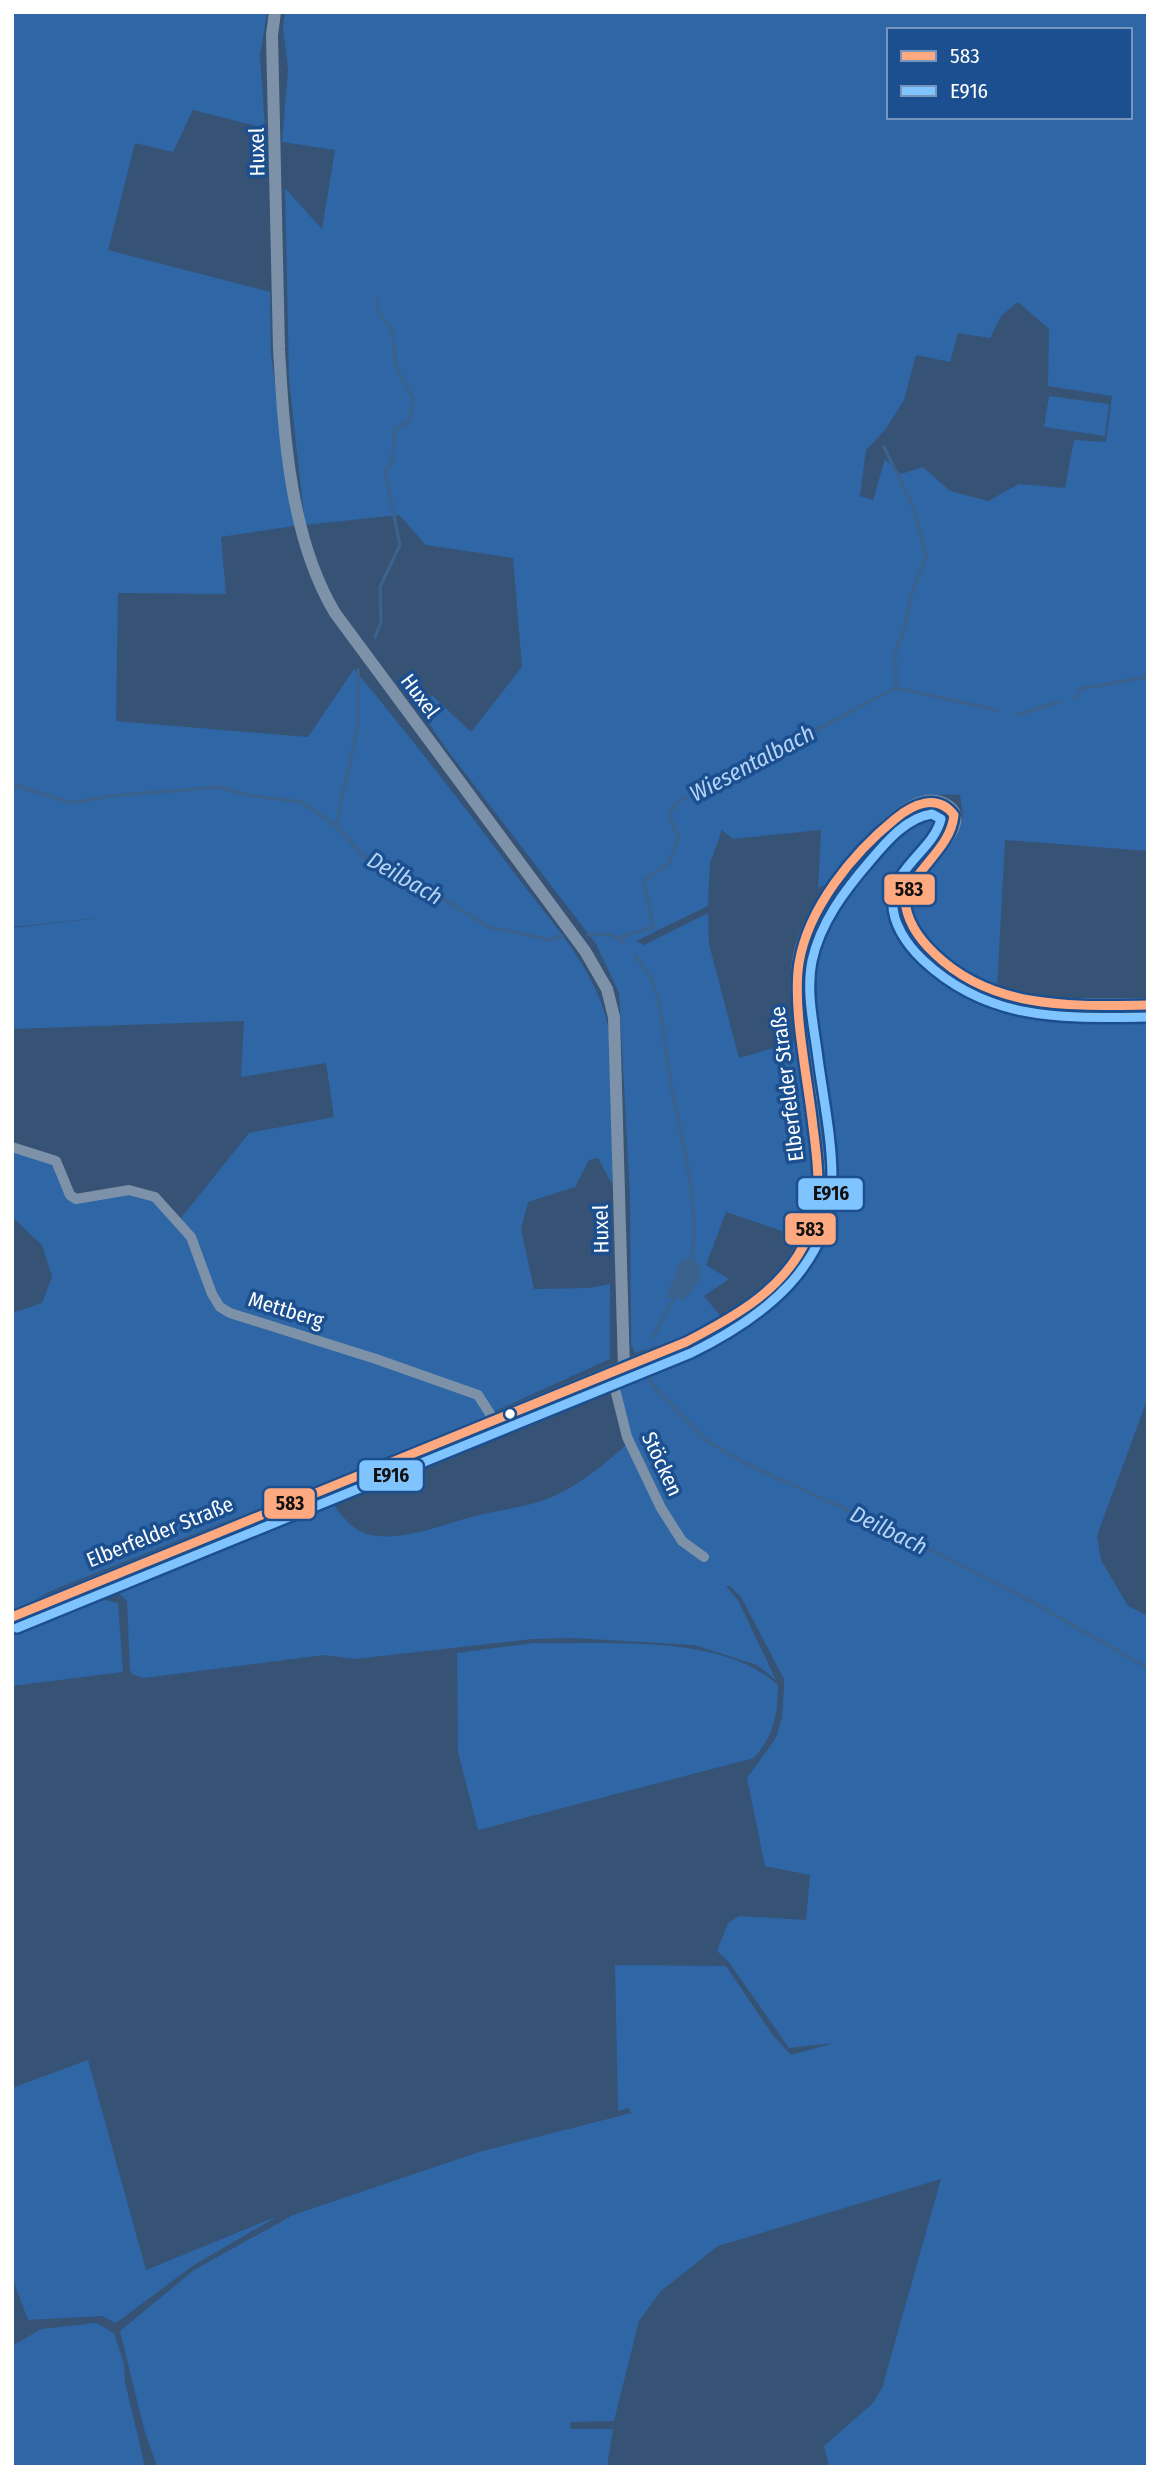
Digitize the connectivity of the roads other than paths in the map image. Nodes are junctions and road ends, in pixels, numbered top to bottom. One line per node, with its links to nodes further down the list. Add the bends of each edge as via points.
1 (275, 12): 4 (street, Huxel, via 279,349 301,535 318,584 335,613 594,963 607,989 614,1017)
2 (1148, 1005): 4 (main road, Elberfelder Straße, via 1009,998 971,983 949,967 919,937 905,908 905,896 919,868 949,836 954,816 950,807 940,803 926,803 900,815 834,888 813,921 799,959 798,998 820,1178 813,1227 798,1258 775,1286 747,1309 686,1342)
3 (12, 1147): 5 (street, Mettberg, via 55,1161 76,1199 129,1190 155,1197 191,1237 212,1294 230,1313 478,1395)
4 (617, 1371): 5 (main road, Elberfelder Straße); 6 (street, Stöcken, via 628,1437 661,1508 682,1541)
5 (494, 1420): 7 (main road, Elberfelder Straße)
6 (704, 1558)
7 (12, 1617)

